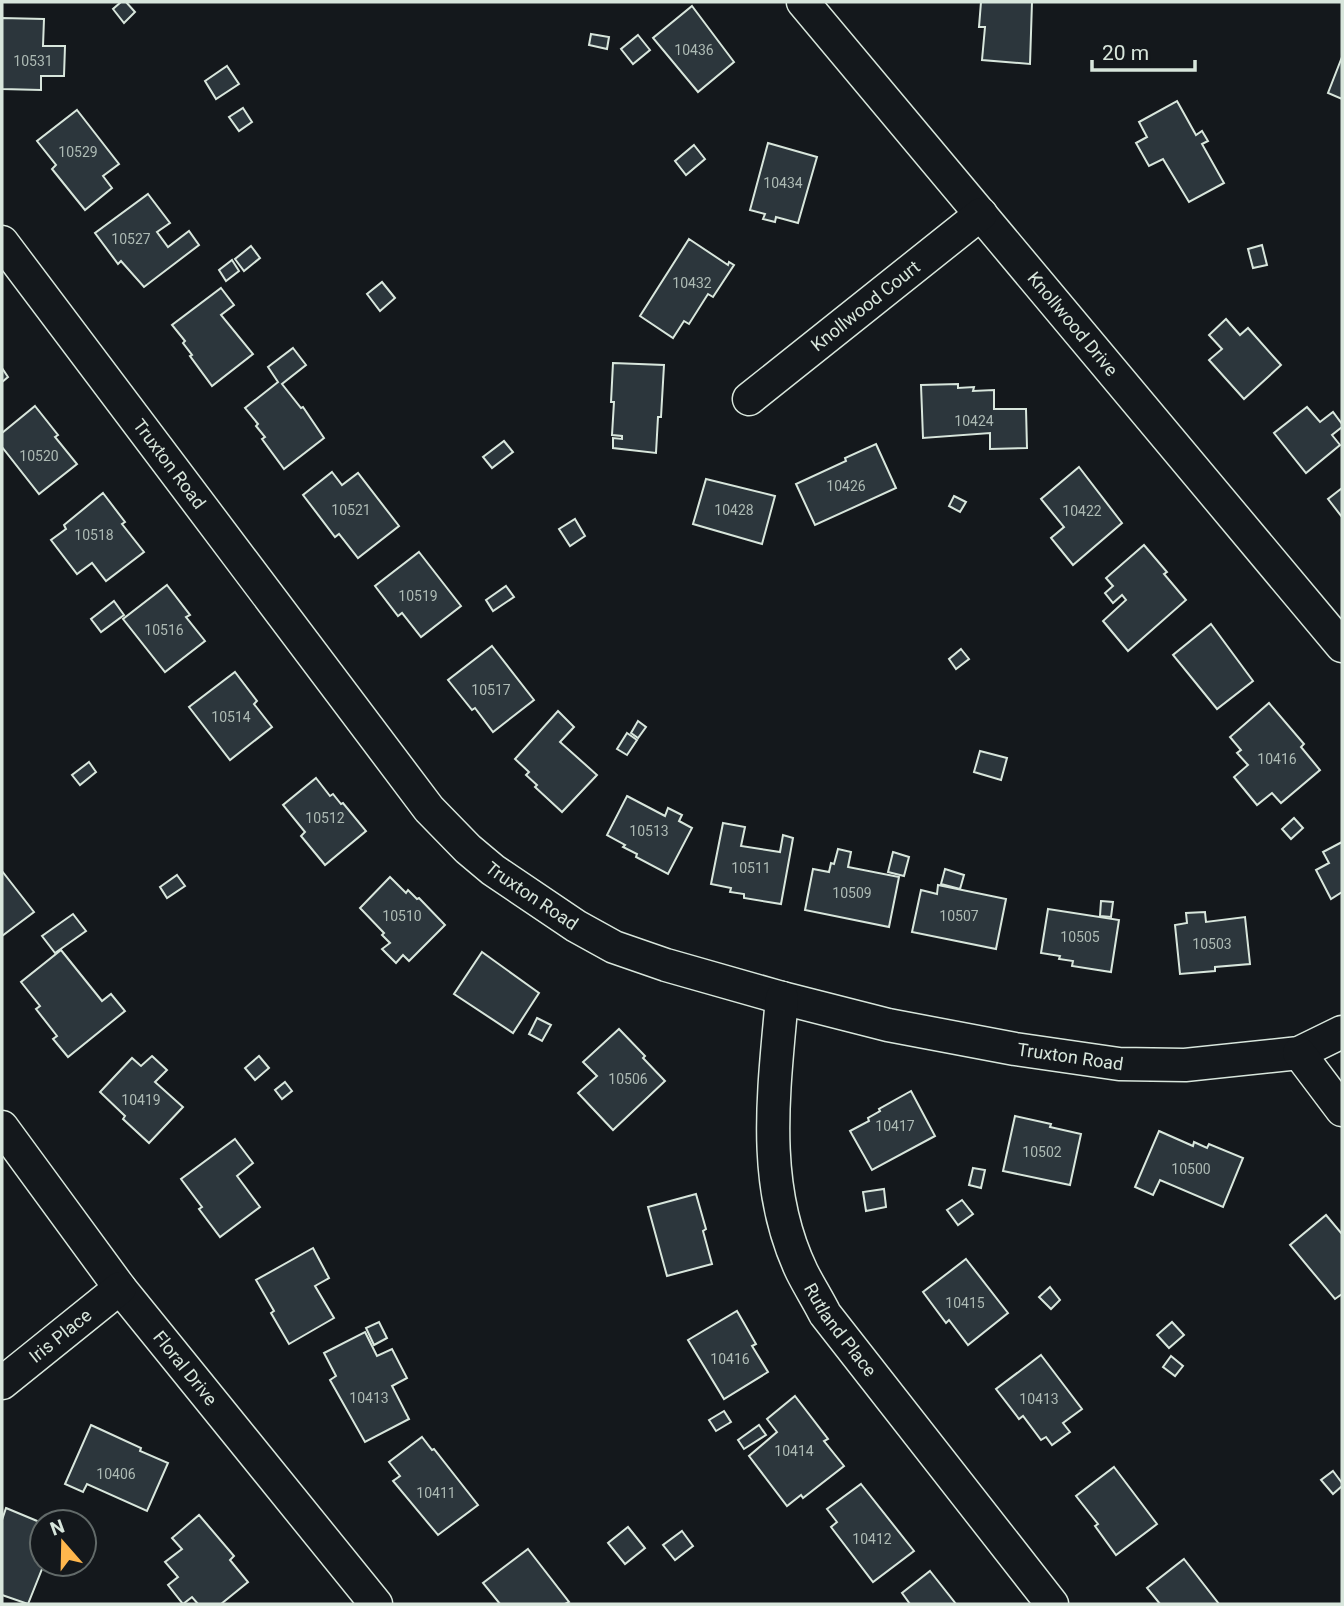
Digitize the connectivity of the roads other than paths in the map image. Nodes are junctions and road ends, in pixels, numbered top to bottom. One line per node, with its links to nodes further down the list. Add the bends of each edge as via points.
1 (803, 2): 2 (street, Knollwood Drive)
2 (981, 214): 4 (street, Knollwood Court); 5 (street, Knollwood Drive)
3 (2, 242): 6 (street, Truxton Road, via 429,809 468,849 533,898 614,947)
4 (749, 399)
5 (1342, 646)
6 (782, 998): 8 (street, Truxton Road, via 888,1025 1119,1064 1185,1065); 14 (street, Rutland Place, via 773,1166 780,1208 802,1272 825,1314)
7 (1342, 1032): 8 (street, Truxton Road)
8 (1298, 1053): 9 (street)
9 (1342, 1110)
10 (2, 1127): 11 (street, Floral Drive)
11 (120, 1288): 12 (street, Iris Place); 13 (street, Floral Drive)
12 (2, 1383)
13 (376, 1604)
14 (1052, 1604)

